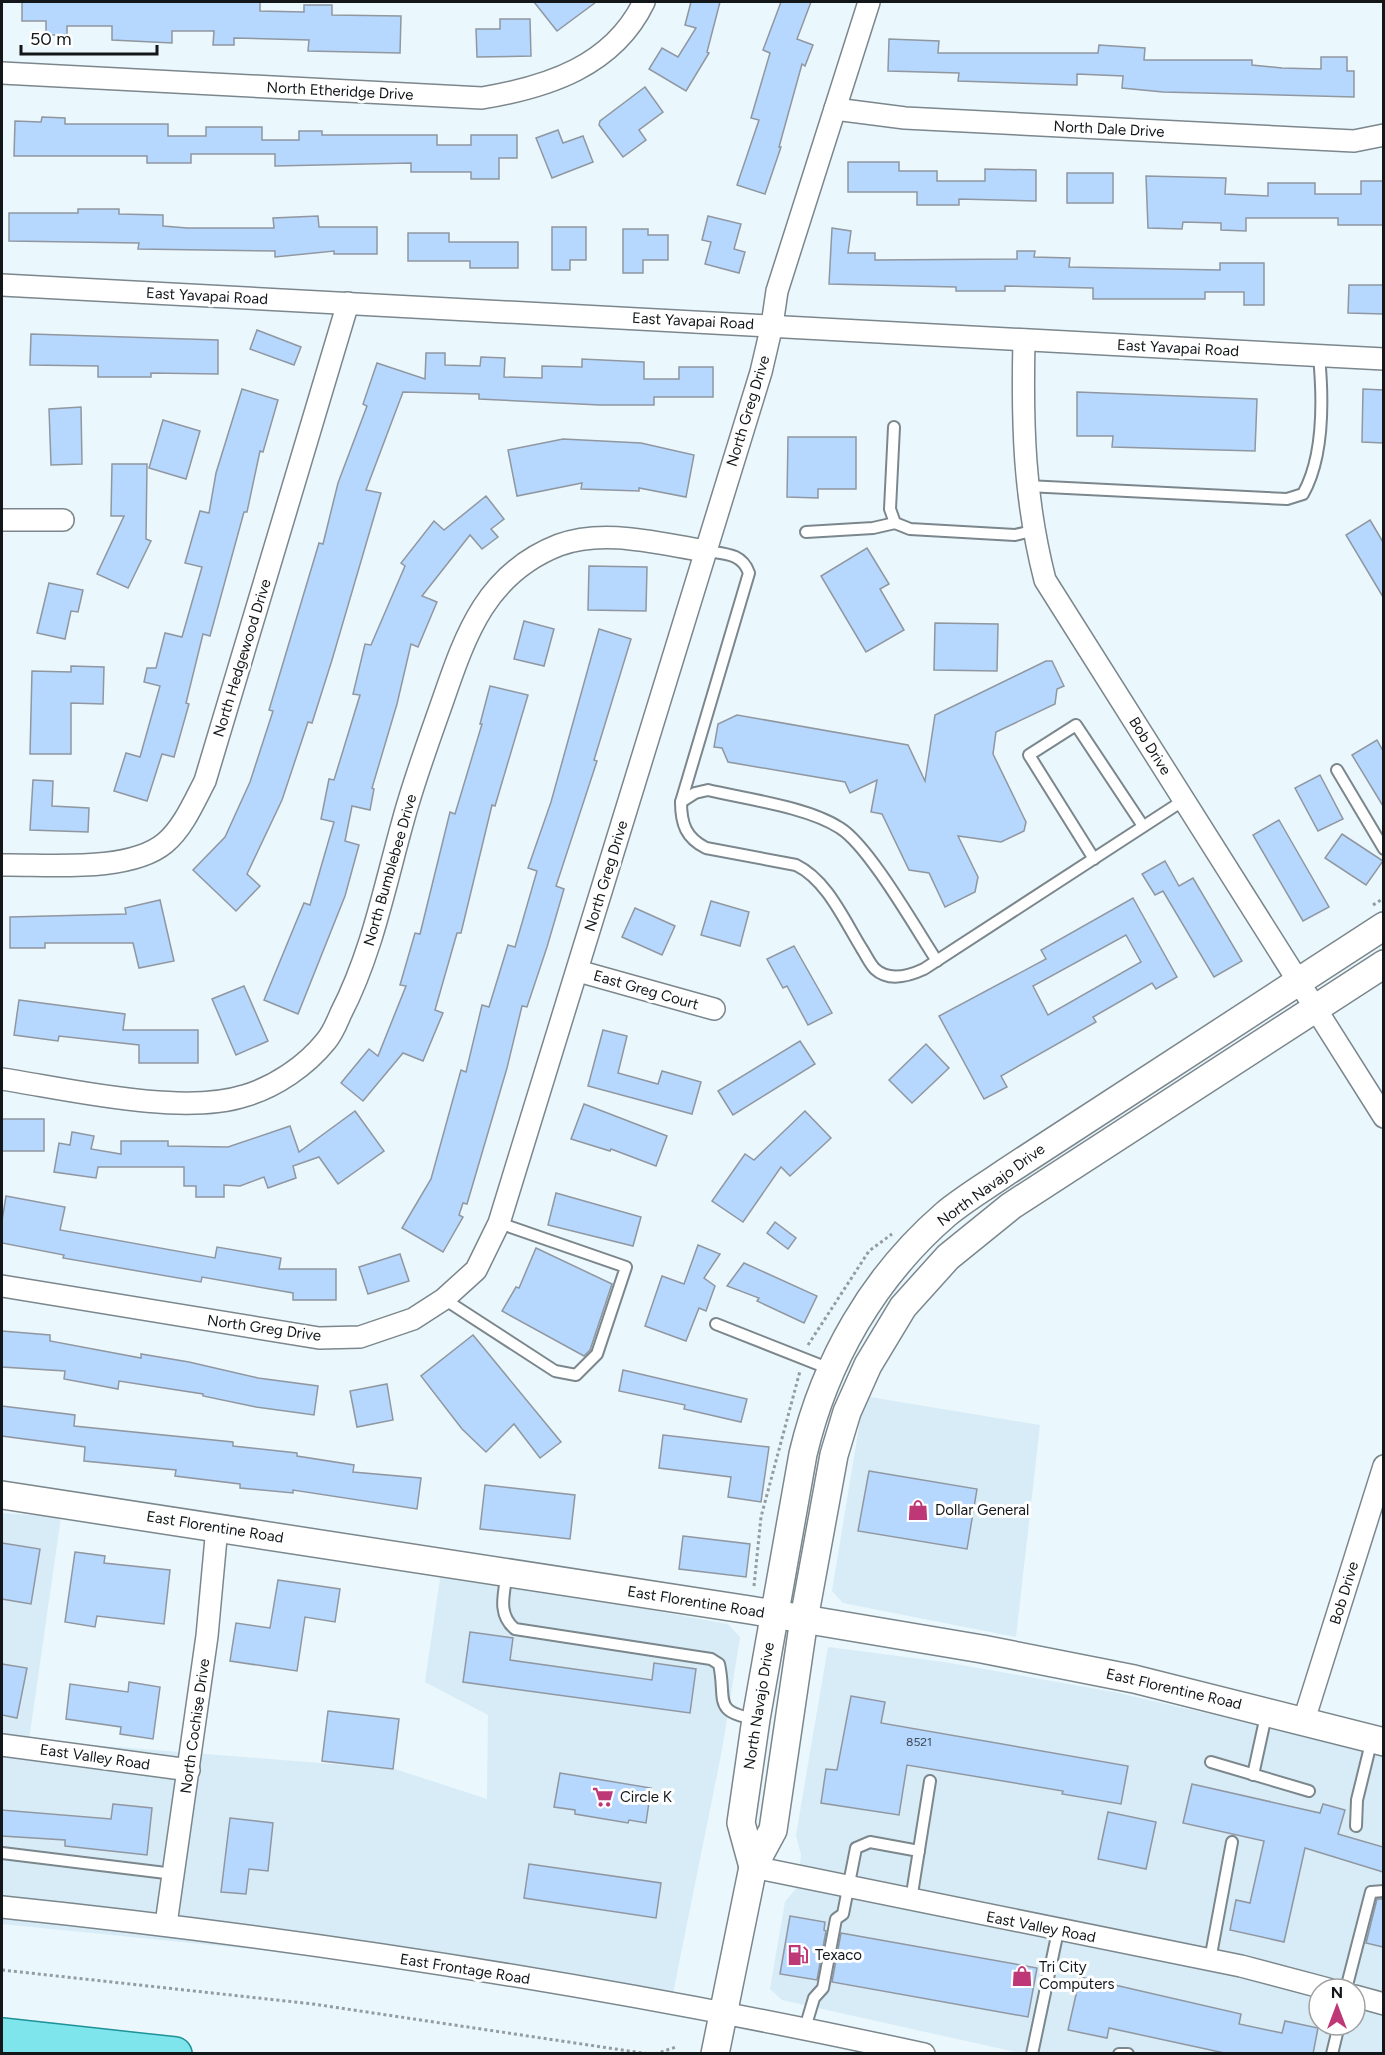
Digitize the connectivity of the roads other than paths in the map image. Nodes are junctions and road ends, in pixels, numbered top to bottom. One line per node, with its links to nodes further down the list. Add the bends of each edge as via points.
1 (644, 2): 3 (street, North Etheridge Drive, via 637,16 610,46 576,72 527,90 482,98)
2 (869, 2): 4 (street, North Greg Drive)
3 (2, 72)
4 (835, 109): 5 (street, North Dale Drive, via 904,118 1354,141); 8 (street, North Greg Drive, via 777,291)
5 (1383, 135)
6 (2, 285): 7 (street, East Yavapai Road)
7 (348, 303): 8 (street, East Yavapai Road); 26 (street, North Hedgewood Drive, via 205,781 190,811 165,843 140,857 110,862)
8 (772, 325): 9 (street, East Yavapai Road); 19 (street, North Greg Drive)
9 (1024, 340): 10 (street, East Yavapai Road); 13 (street, Bob Drive, via 1022,422)
10 (1319, 356): 11 (street, East Yavapai Road); 13 (lane, via 1321,415 1311,479 1303,494 1287,499)
11 (1383, 359)
12 (894, 427): 16 (lane, via 890,508)
13 (1027, 486): 17 (street, Bob Drive)
14 (2, 520): 15 (street)
15 (63, 520)
16 (895, 523): 17 (lane, via 910,529 1015,535); 18 (lane)
17 (1032, 531): 21 (street, Bob Drive, via 1045,580)
18 (806, 532)
19 (706, 550): 22 (lane, via 737,556 749,573); 30 (street, North Greg Drive); 34 (street, North Bumblebee Drive, via 610,536 560,545 517,567 488,598 465,637 409,800 367,952 348,999 327,1040 290,1075 243,1097 198,1102 140,1101)
20 (1337, 770): 24 (lane)
21 (1184, 800): 23 (lane); 31 (street, Bob Drive)
22 (681, 802): 28 (lane, via 708,790 819,817 842,828 862,848); 28 (lane, via 682,824 694,842 807,870 825,890 876,969 887,975 909,976)
23 (1143, 826): 25 (lane); 25 (lane, via 1076,725 1029,754)
24 (1383, 849)
25 (1094, 859): 28 (lane)
26 (2, 865)
27 (1383, 926): 31 (street, North Navajo Drive)
28 (937, 961)
29 (1383, 964): 32 (street, North Navajo Drive)
30 (578, 971): 33 (street, East Greg Court); 38 (street, North Greg Drive)
31 (1298, 982): 32 (street, Bob Drive); 36 (street, North Navajo Drive)
32 (1316, 1008): 35 (street, Bob Drive); 37 (street, North Navajo Drive)
33 (714, 1009)
34 (2, 1079)
35 (1383, 1117)
36 (1027, 1158): 37 (street); 42 (street, North Navajo Drive, via 947,1213 918,1241 882,1281)
37 (1044, 1185): 48 (street, North Navajo Drive, via 948,1257 903,1307 868,1365 847,1412 834,1455)
38 (499, 1223): 40 (street, North Greg Drive, via 476,1270); 40 (lane, via 626,1267 597,1354 576,1375 555,1371)
39 (2, 1286): 40 (street, North Greg Drive, via 319,1338 360,1337 413,1319)
40 (444, 1299)
41 (716, 1324): 42 (lane)
42 (830, 1369): 47 (street, North Navajo Drive, via 803,1454)
43 (1383, 1466): 51 (street, Bob Drive)
44 (2, 1495): 45 (street, East Florentine Road)
45 (217, 1527): 46 (street, East Florentine Road); 55 (street, North Cochise Drive)
46 (507, 1572): 47 (street, East Florentine Road); 50 (lane, via 502,1609 507,1622 516,1629 711,1659 719,1664 724,1706 733,1715)
47 (774, 1614): 48 (street, East Florentine Road); 50 (street, North Navajo Drive)
48 (804, 1619): 49 (street, East Florentine Road, via 1134,1679); 63 (street, North Navajo Drive, via 773,1830)
49 (1267, 1711): 51 (street, East Florentine Road); 56 (lane)
50 (756, 1719): 63 (street, North Navajo Drive, via 741,1823)
51 (1304, 1720): 52 (street, East Florentine Road)
52 (1378, 1740): 59 (lane, via 1357,1800)
53 (2, 1744): 55 (street, East Valley Road)
54 (1210, 1762): 56 (lane)
55 (189, 1770): 64 (street, North Cochise Drive)
56 (1253, 1775): 58 (lane)
57 (930, 1781): 61 (lane)
58 (1309, 1791)
59 (1356, 1826)
60 (1232, 1842): 71 (lane)
61 (919, 1851): 65 (lane, via 870,1842 856,1848); 67 (lane)
62 (2, 1853): 64 (lane)
63 (753, 1867): 65 (street, East Valley Road); 76 (street, North Navajo Drive)
64 (174, 1874): 69 (street, North Cochise Drive)
65 (848, 1887): 67 (street, East Valley Road); 77 (lane, via 843,1914 836,1919 824,1988 814,1998)
66 (1383, 1891): 72 (lane, via 1371,1892)
67 (911, 1900): 70 (street, East Valley Road)
68 (2, 1907): 69 (street, East Frontage Road)
69 (166, 1924): 76 (street, East Frontage Road)
70 (1058, 1931): 71 (street, East Valley Road); 83 (lane)
71 (1210, 1960): 73 (street, East Valley Road)
72 (1349, 1977)
73 (1307, 1984)
74 (1367, 1999): 75 (street)
75 (1383, 2004)
76 (725, 2011): 77 (street, East Frontage Road); 81 (street, North Navajo Drive)
77 (806, 2028): 82 (street, East Frontage Road)
78 (2, 2035): 80 (main road)
79 (1336, 2037): 86 (lane)
80 (176, 2054)
81 (715, 2054)
82 (924, 2054)
83 (1032, 2054)
84 (1119, 2054): 85 (lane)
85 (1128, 2054)
86 (1332, 2054)

